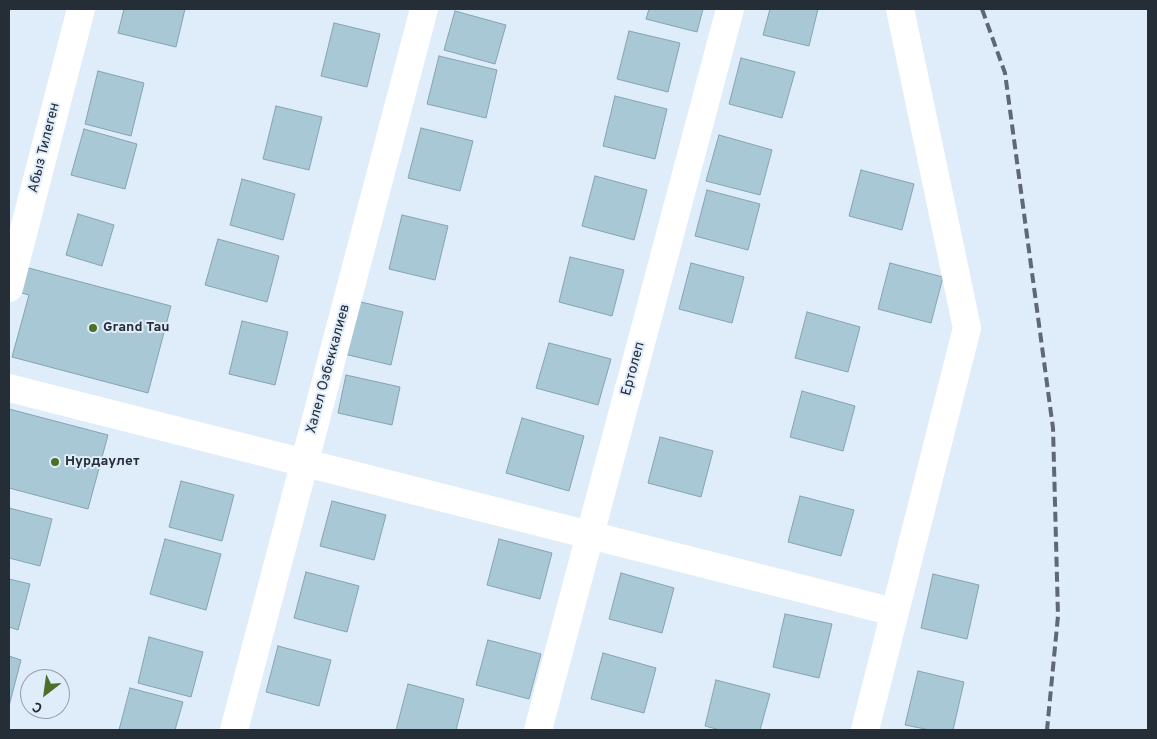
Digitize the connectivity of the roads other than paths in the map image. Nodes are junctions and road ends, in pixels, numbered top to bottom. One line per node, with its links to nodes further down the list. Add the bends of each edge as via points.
1 (81, 9): 5 (street, Абыз Тилеген)
2 (424, 9): 7 (street, Халел Озбеккалиев)
3 (730, 9): 8 (street, Ертолеп)
4 (900, 9): 9 (street, via 968,328)
5 (9, 288)
6 (9, 388): 7 (street)
7 (305, 462): 8 (street); 10 (street, Халел Озбеккалиев)
8 (590, 535): 9 (street); 11 (street, Ертолеп)
9 (894, 612): 12 (street)
10 (234, 730)
11 (538, 730)
12 (865, 730)

